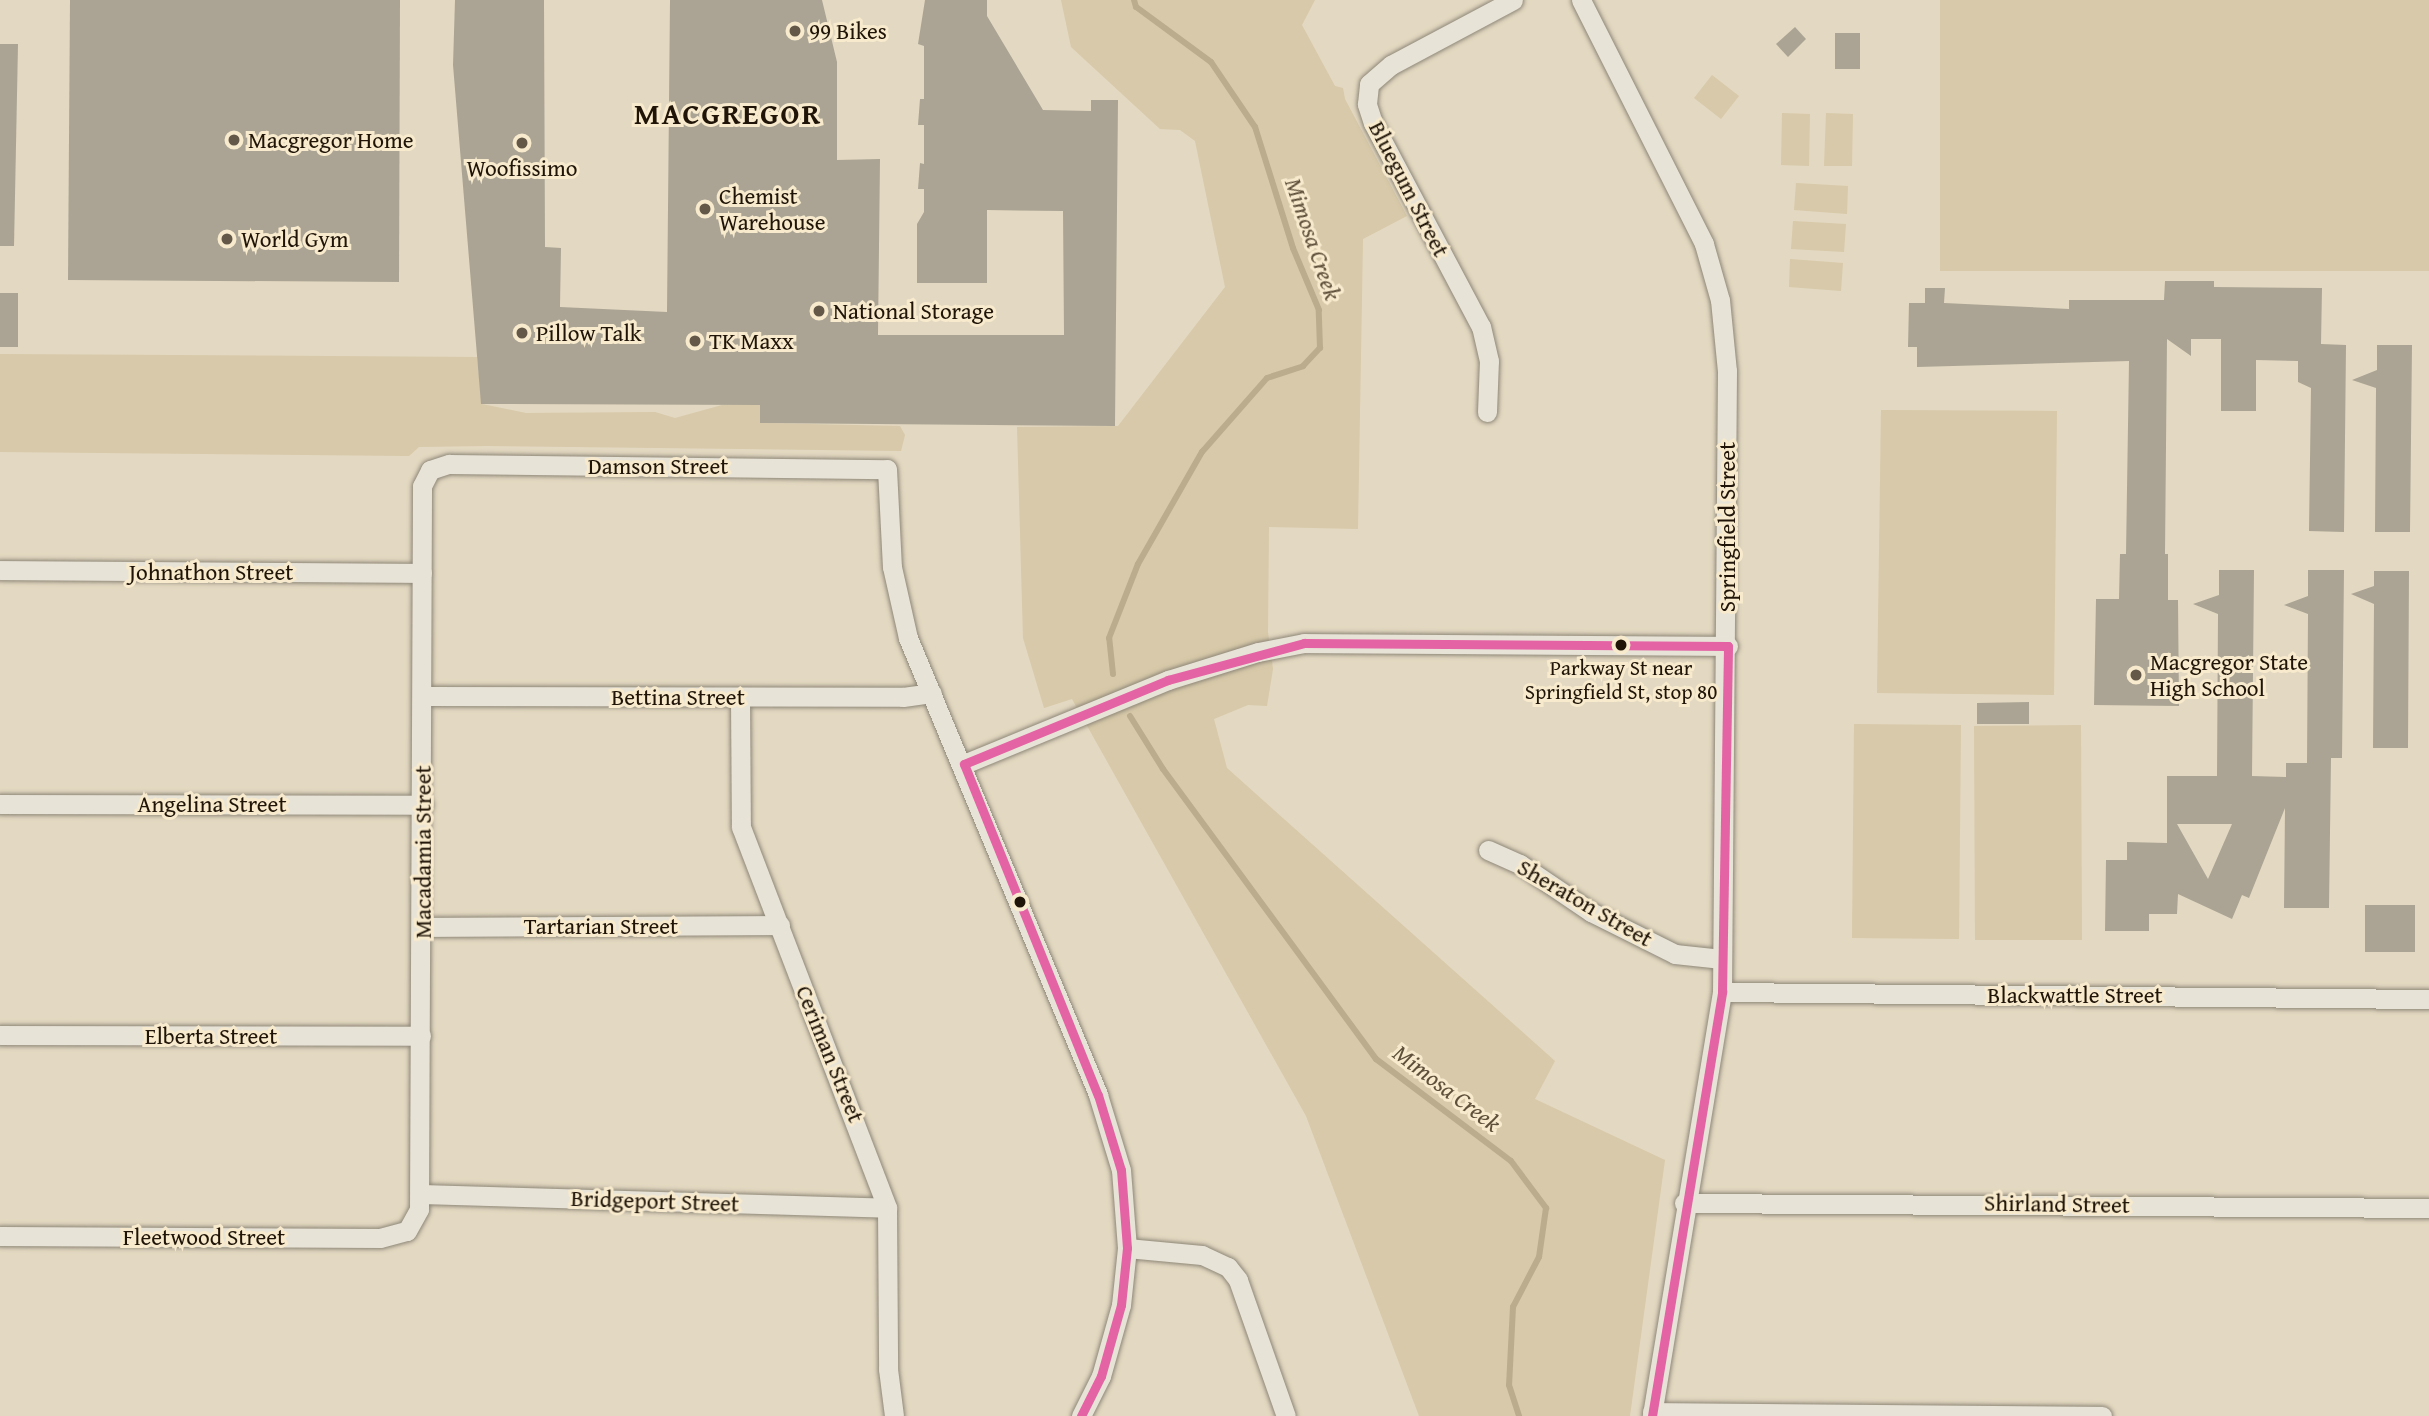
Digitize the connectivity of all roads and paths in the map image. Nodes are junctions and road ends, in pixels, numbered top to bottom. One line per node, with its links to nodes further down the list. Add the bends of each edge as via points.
1 (1513, 0): 3 (street, Bluegum Street, via 1391,65 1369,84 1367,104 1481,327 1489,361)
2 (1589, 3): 7 (street, Springfield Street, via 1689,206 1720,300 1727,371)
3 (1486, 412)
4 (430, 470): 6 (street, Macadamia Street, via 422,486); 8 (street, Damson Street, via 449,464 887,469 897,598 908,638)
5 (0, 570): 6 (street, Johnathon Street)
6 (422, 573): 9 (street, Macadamia Street)
7 (1728, 646): 11 (street, via 1304,643 1168,680); 17 (street, Springfield Street)
8 (932, 692): 10 (street, Bettina Street, via 903,697); 11 (street)
9 (424, 696): 10 (street, Bettina Street); 13 (street, Macadamia Street)
10 (740, 697): 15 (street, Ceriman Street, via 741,827)
11 (964, 764): 28 (street, via 1098,1095 1121,1170)
12 (0, 804): 13 (street, Angelina Street)
13 (423, 805): 16 (street, Macadamia Street)
14 (1488, 850): 17 (street, Sheraton Street, via 1520,864 1591,912 1675,954)
15 (780, 926): 16 (street, Tartarian Street); 24 (street, Ceriman Street)
16 (422, 927): 21 (street, Macadamia Street)
17 (1722, 959): 18 (street, Springfield Street)
18 (1722, 992): 19 (street, Blackwattle Street); 23 (street, Springfield Street)
19 (2429, 999)
20 (0, 1035): 21 (street, Elberta Street)
21 (421, 1036): 22 (street, Macadamia Street)
22 (422, 1194): 24 (street, Bridgeport Street); 26 (street, Macadamia Street)
23 (1685, 1203): 25 (street, Shirland Street); 29 (street, Springfield Street)
24 (887, 1208): 30 (street, Ceriman Street, via 888,1369)
25 (2429, 1208)
26 (407, 1231): 27 (street, Fleetwood Street, via 380,1238)
27 (0, 1236)
28 (1127, 1248): 31 (street, via 1111,1348); 32 (street, via 1202,1255 1228,1267 1238,1280)
29 (1652, 1414): 33 (street)
30 (894, 1416)
31 (1081, 1416)
32 (1286, 1416)
33 (2102, 1416)

